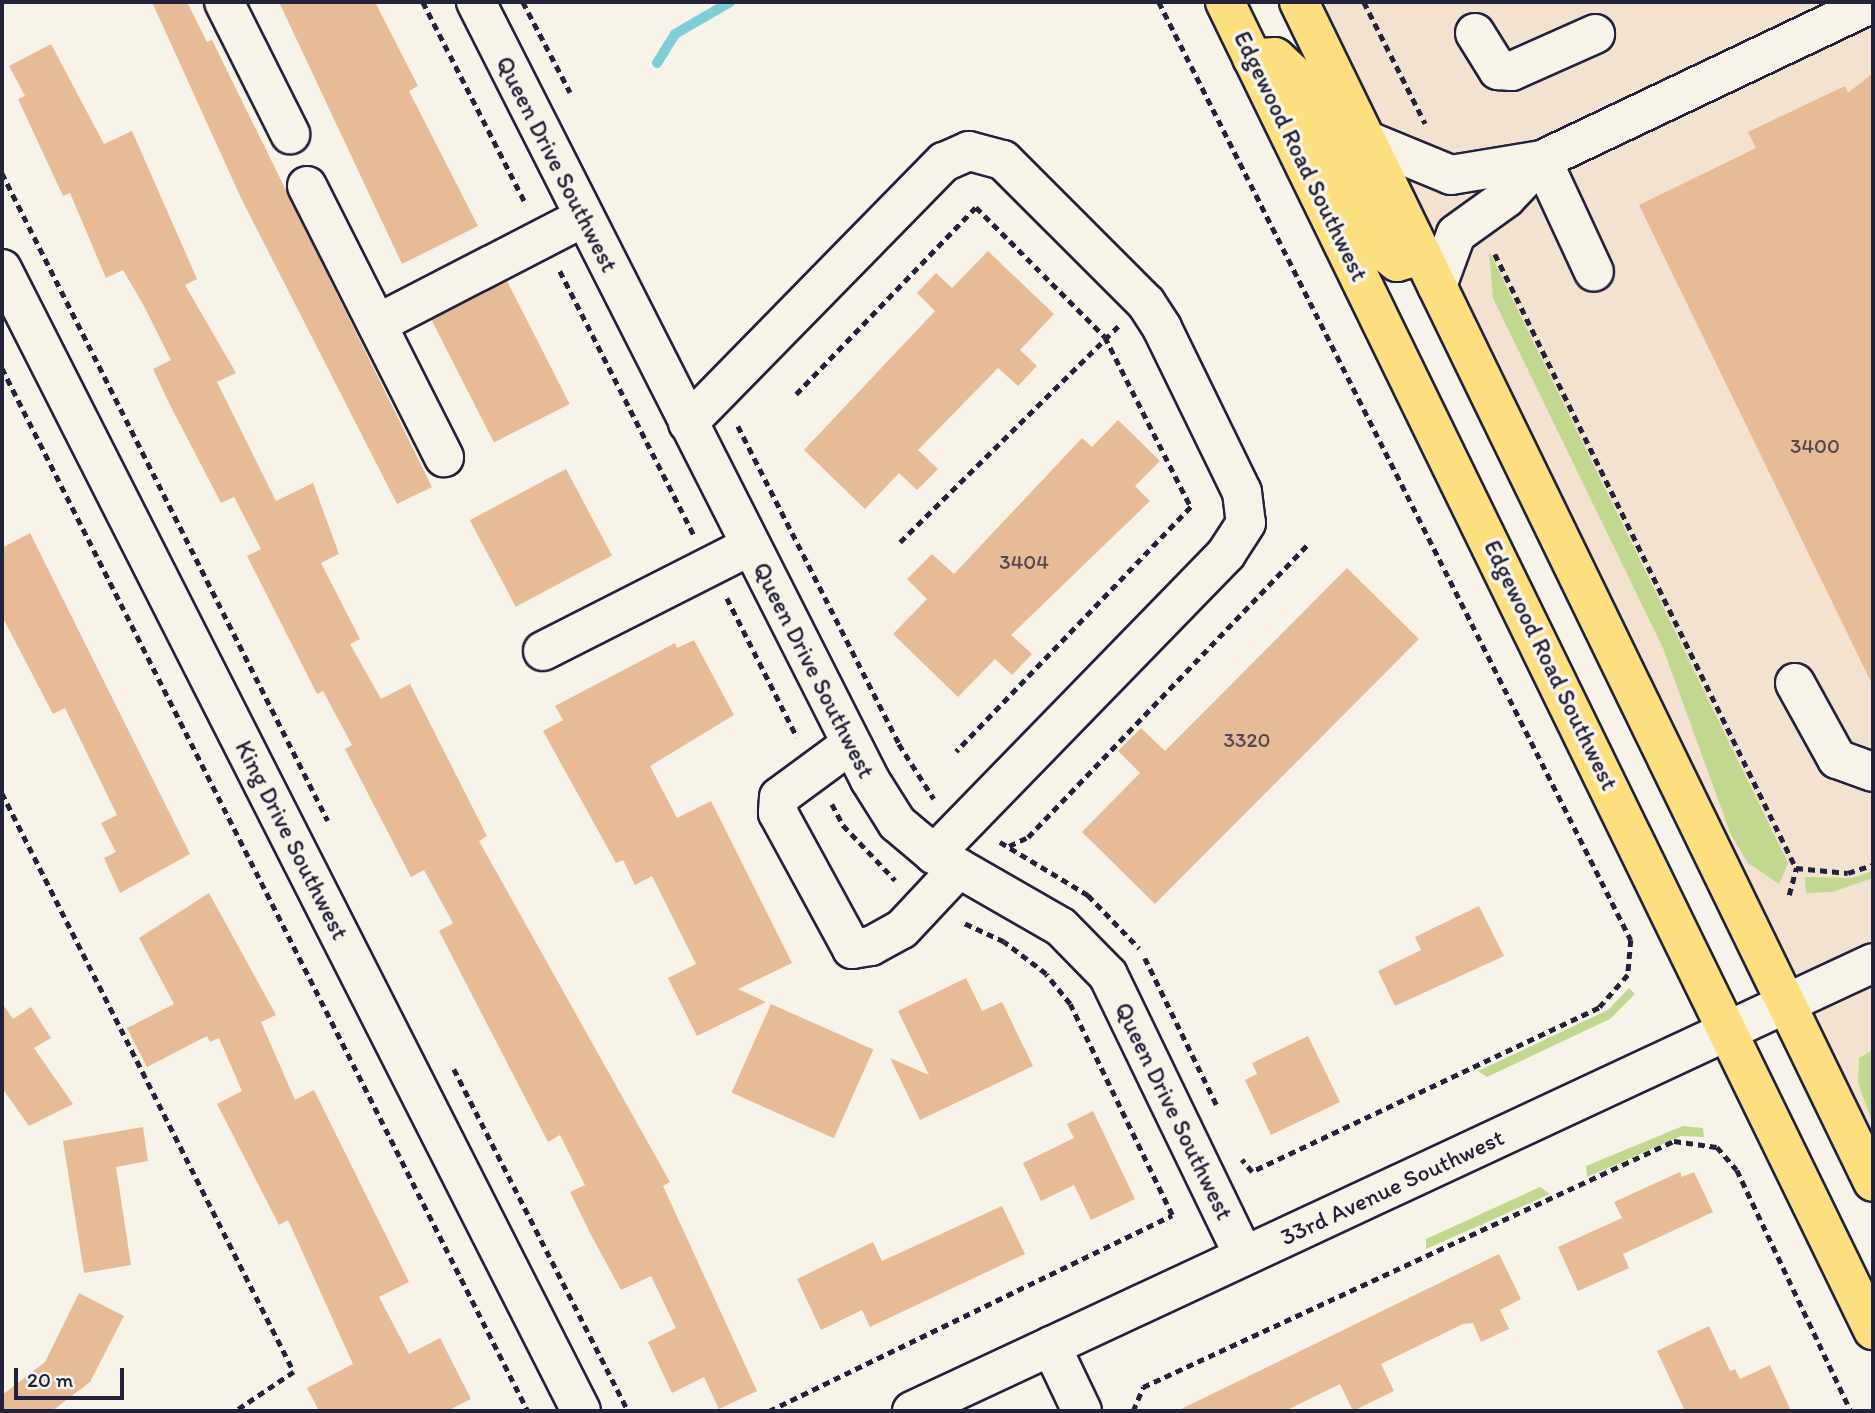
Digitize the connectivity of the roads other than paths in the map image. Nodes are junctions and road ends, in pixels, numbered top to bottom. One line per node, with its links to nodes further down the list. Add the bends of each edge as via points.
1 (224, 2): 9 (street)
2 (476, 2): 13 (street, Queen Drive Southwest)
3 (1224, 2): 8 (main road, Edgewood Road Southwest)
4 (1299, 2): 10 (main road)
5 (1873, 3): 11 (street)
6 (1475, 33): 7 (street, via 1498,70 1512,71)
7 (1595, 34)
8 (1252, 58): 15 (main road, via 1275,57 1292,73 1376,245 1397,262); 28 (main road, Edgewood Road Southwest)
9 (290, 134)
10 (1366, 140): 11 (street, via 1456,174); 15 (main road)
11 (1542, 160): 15 (street, via 1456,234); 16 (street)
12 (307, 186): 17 (street)
13 (584, 217): 17 (street); 18 (street, Queen Drive Southwest)
14 (2, 269): 33 (street, King Drive Southwest)
15 (1429, 271): 27 (main road)
16 (1594, 272)
17 (377, 324): 19 (street)
18 (688, 423): 20 (street, Queen Drive Southwest); 25 (street, via 944,162 969,151 1003,160 1146,303 1242,492 1246,523 1226,555 967,821)
19 (444, 457)
20 (750, 546): 21 (street); 23 (street, Queen Drive Southwest)
21 (543, 651)
22 (1795, 683): 24 (street, via 1837,759)
23 (851, 744): 25 (street, Queen Drive Southwest, via 897,823); 25 (street, via 779,797 778,813 852,949 871,946 902,929)
24 (1873, 772)
25 (946, 861): 30 (street, Queen Drive Southwest, via 1061,927 1108,975)
26 (1873, 963): 27 (street, 33rd Avenue Southwest)
27 (1785, 1003): 28 (street, 33rd Avenue Southwest); 29 (main road)
28 (1730, 1029): 30 (street, 33rd Avenue Southwest); 31 (main road, Edgewood Road Southwest)
29 (1873, 1182)
30 (1244, 1256): 32 (street, 33rd Avenue Southwest)
31 (1873, 1330)
32 (1051, 1346): 34 (street, 33rd Avenue Southwest); 35 (street)
33 (582, 1411)
34 (912, 1411)
35 (1082, 1411)

